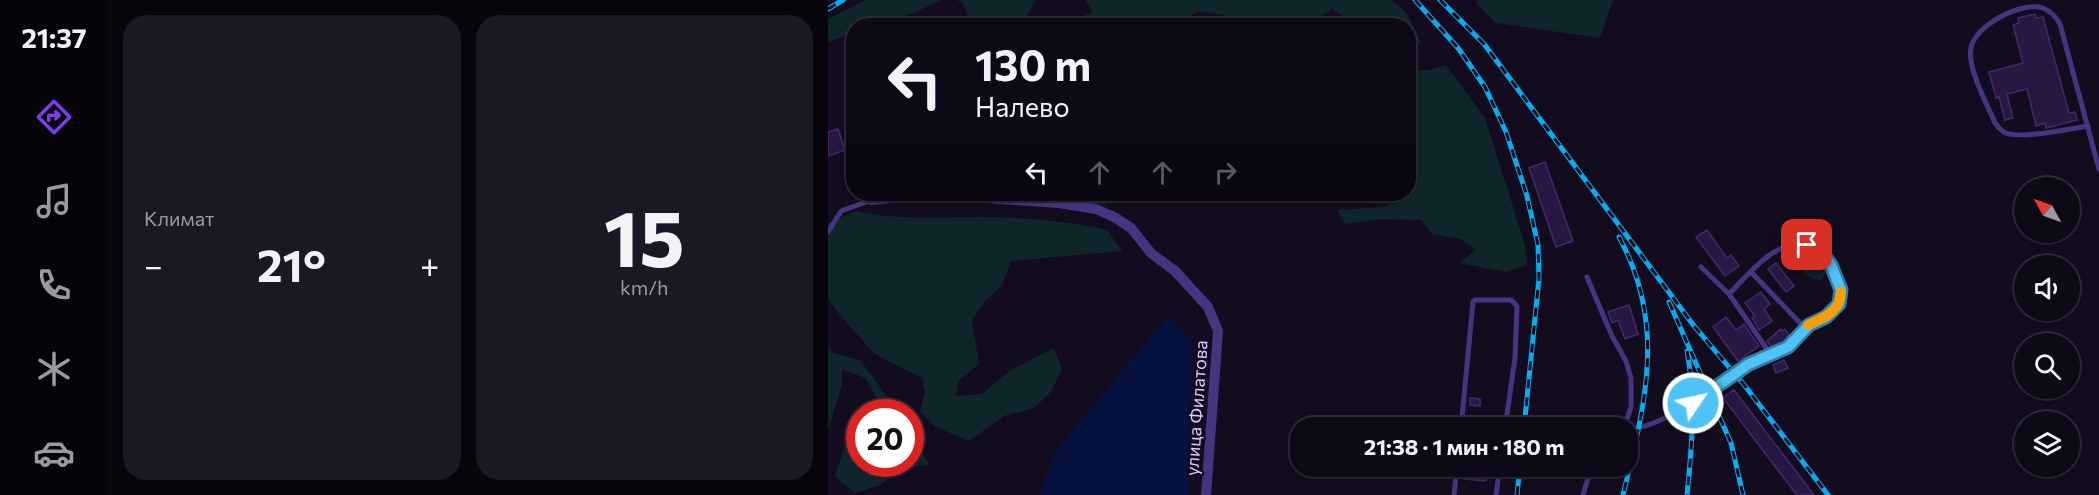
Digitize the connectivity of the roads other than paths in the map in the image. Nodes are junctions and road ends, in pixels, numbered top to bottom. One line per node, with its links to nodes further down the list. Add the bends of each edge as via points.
1 (2088, 126): 1 (lane, via 2060,24 2050,11 2025,7 1977,33 1970,59 1999,128 2015,134); 2 (lane)
2 (2099, 169)
3 (869, 201): 5 (lane, via 841,211)
4 (1023, 201): 19 (street, улица Филатова, via 1075,205 1106,213 1131,228 1151,253 1175,271 1208,307 1218,331 1218,343)
5 (828, 232)
6 (1701, 267): 9 (lane)
7 (1751, 272): 9 (lane); 10 (lane); 10 (lane, via 1770,255 1791,244 1807,245 1824,255 1840,285 1840,299 1831,313)
8 (1587, 277): 14 (lane, via 1611,336 1626,361 1631,378)
9 (1729, 294): 11 (lane)
10 (1805, 328): 11 (lane, via 1792,344)
11 (1771, 355): 15 (lane, via 1742,368 1693,403)
12 (1462, 417): 13 (lane, via 1472,304 1475,300 1511,300 1518,306)
13 (1507, 417)
14 (1629, 417)
15 (1638, 429)
16 (1456, 477): 20 (lane)
17 (1498, 477): 21 (lane)
18 (1588, 477): 22 (lane)
19 (1206, 495)
20 (1454, 495)
21 (1496, 495)
22 (1583, 495)

